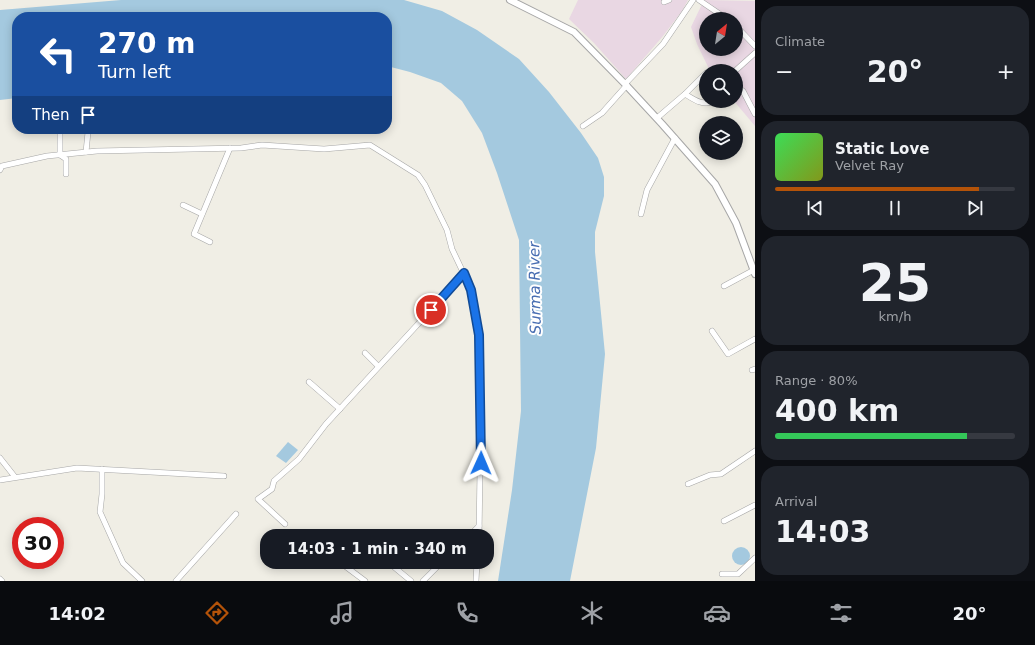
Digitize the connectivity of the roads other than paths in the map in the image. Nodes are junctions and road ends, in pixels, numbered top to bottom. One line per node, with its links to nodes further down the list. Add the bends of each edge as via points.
1 (510, 0): 10 (street, via 574,32)
2 (693, 0): 10 (street, via 663,44)
3 (699, 0): 4 (street)
4 (716, 12)
5 (743, 33): 6 (street)
6 (755, 46)
7 (755, 53): 8 (street)
8 (743, 64)
9 (699, 80): 12 (street)
10 (626, 84): 15 (street); 16 (street, via 602,113)
11 (743, 91): 14 (street)
12 (685, 94): 13 (street); 15 (street)
13 (699, 103)
14 (755, 114)
15 (656, 118): 19 (street)
16 (583, 126)
17 (60, 134): 22 (street)
18 (88, 134): 21 (street)
19 (675, 138): 27 (street, via 647,190); 29 (street, via 715,184 736,223)
20 (230, 148): 21 (street); 26 (street); 30 (street, via 262,146 324,149 370,145 418,175 447,230 452,249)
21 (86, 152): 22 (street)
22 (60, 155): 23 (street, via 2,166); 24 (street, via 66,159)
23 (0, 170)
24 (66, 174)
25 (183, 205): 26 (street)
26 (202, 214): 28 (street, via 194,234)
27 (641, 214)
28 (210, 242)
29 (754, 272): 31 (street)
30 (464, 273): 35 (street); 49 (street, via 471,290 479,335)
31 (724, 286)
32 (712, 331): 33 (street, via 728,354)
33 (755, 339)
34 (365, 353): 35 (street)
35 (378, 366): 37 (street)
36 (309, 382): 37 (street)
37 (340, 409): 48 (street, via 299,459 274,481 272,489 258,499)
38 (755, 451): 44 (street, via 721,474)
39 (0, 458): 42 (street)
40 (102, 469): 41 (street); 42 (street, via 77,468); 57 (street, via 100,512 123,563)
41 (224, 476)
42 (15, 477): 43 (street)
43 (0, 480)
44 (688, 484)
45 (755, 506): 47 (street)
46 (236, 514): 58 (street)
47 (724, 521)
48 (285, 524)
49 (479, 526): 50 (street)
50 (476, 529)
51 (755, 558): 56 (street, via 738,574)
52 (349, 569): 59 (street)
53 (396, 569): 60 (street)
54 (435, 569): 61 (street)
55 (477, 569): 62 (street)
56 (722, 574)
57 (142, 581)
58 (176, 581)
59 (365, 581)
60 (411, 581)
61 (423, 581)
62 (476, 581)

